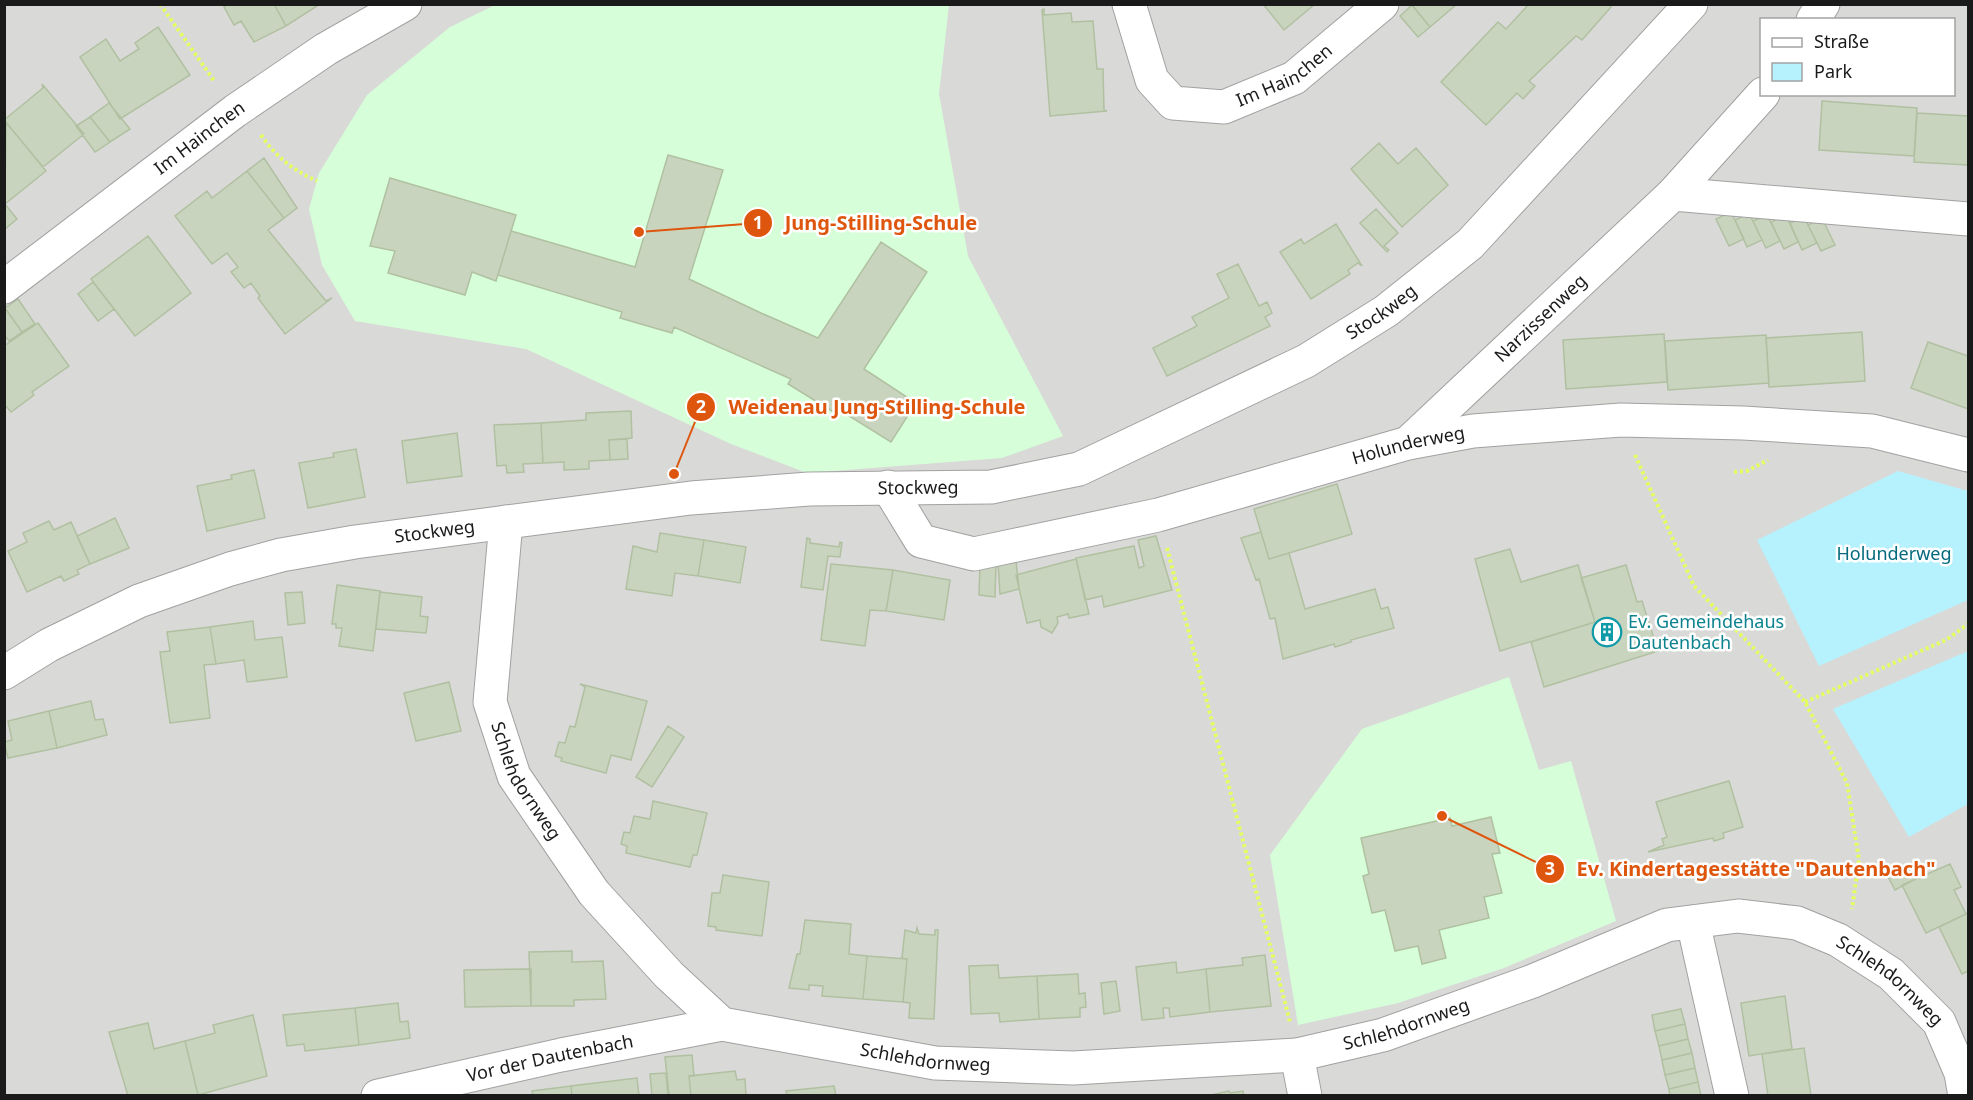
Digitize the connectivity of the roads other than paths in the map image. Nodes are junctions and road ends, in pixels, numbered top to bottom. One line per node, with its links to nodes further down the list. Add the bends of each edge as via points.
1 (405, 4): 10 (street, Im Hainchen, via 326,49 239,109)
2 (1129, 4): 3 (street, Im Hainchen, via 1152,80 1159,88 1173,103 1224,107 1294,78)
3 (1382, 4)
4 (1691, 4): 13 (street, Stockweg, via 1470,244 1386,311 1306,361 1079,469 991,487)
5 (1823, 4): 6 (street)
6 (1814, 18)
7 (1760, 96): 8 (street, Narzissenweg)
8 (1673, 194): 9 (street); 11 (street, Narzissenweg)
9 (1968, 219)
10 (4, 287)
11 (1408, 443): 12 (street, Holunderweg, via 1473,430 1621,420 1872,431); 13 (street, Holunderweg, via 1158,515 974,554 921,541)
12 (1968, 455)
13 (888, 487): 14 (street, Stockweg, via 691,498)
14 (506, 522): 15 (street, Stockweg, via 355,542 230,569 139,601 50,645); 17 (street, Schlehdornweg, via 490,702 514,776 594,893 669,975)
15 (4, 673)
16 (1693, 922): 18 (street, Schlehdornweg, via 1666,925 1533,981 1383,1035); 21 (street); 22 (street, Schlehdornweg, via 1738,916 1797,923 1838,940 1891,974 1939,1022 1961,1073)
17 (722, 1024): 18 (street, Schlehdornweg, via 935,1063 1073,1068); 19 (street, Vor der Dautenbach)
18 (1297, 1055): 20 (street)
19 (378, 1095)
20 (1305, 1095)
21 (1732, 1095)
22 (1965, 1095)

